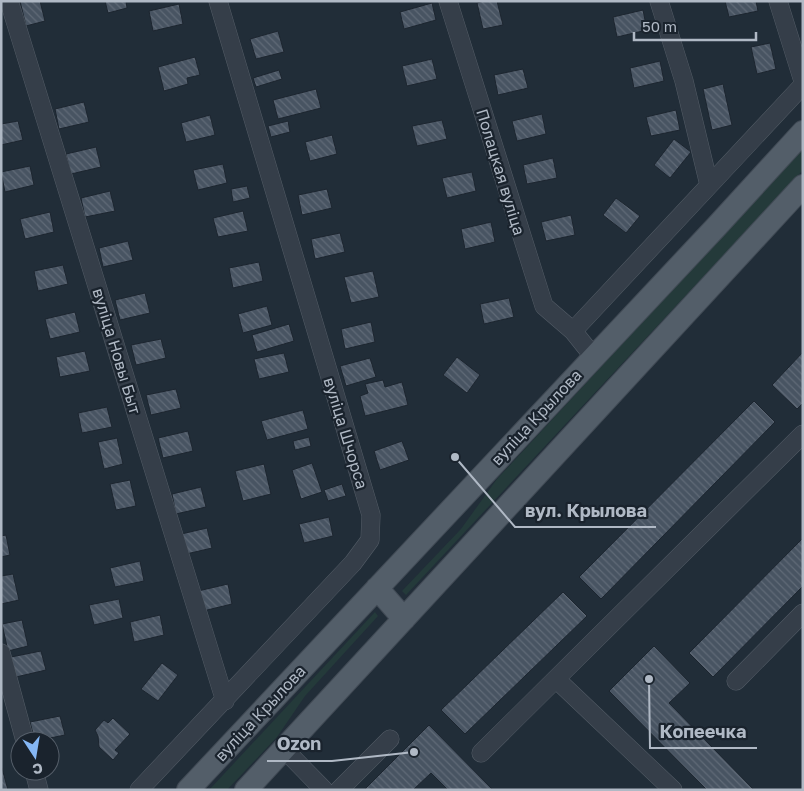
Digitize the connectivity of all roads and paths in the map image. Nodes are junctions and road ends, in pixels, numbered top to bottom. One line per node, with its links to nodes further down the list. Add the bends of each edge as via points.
1 (9, 1): 20 (street, вуліца Новы Быт)
2 (218, 1): 20 (street, вуліца Шчорса, via 371,515 370,540 353,563)
3 (448, 1): 11 (street, Полацкая вуліца, via 544,306)
4 (659, 1): 9 (street, via 684,81)
5 (778, 1): 6 (street)
6 (803, 81)
7 (803, 85): 9 (street)
8 (803, 132): 12 (main road, вуліца Крылова)
9 (709, 185): 11 (street)
10 (803, 186): 16 (main road)
11 (573, 331): 12 (street, Полацкая вуліца)
12 (594, 356): 14 (main road, вуліца Крылова)
13 (803, 434): 18 (street)
14 (377, 588): 16 (main road); 26 (main road, вуліца Крылова)
15 (803, 613): 19 (street)
16 (404, 619): 23 (main road)
17 (1, 653): 21 (street)
18 (556, 679): 24 (street); 30 (street)
19 (736, 681)
20 (225, 700): 25 (street, вуліца Шчорса)
21 (23, 731)
22 (390, 739): 29 (street)
23 (284, 750): 27 (main road); 28 (street)
24 (481, 753)
25 (139, 790)
26 (188, 790)
27 (246, 790)
28 (324, 790)
29 (339, 790)
30 (673, 790)

